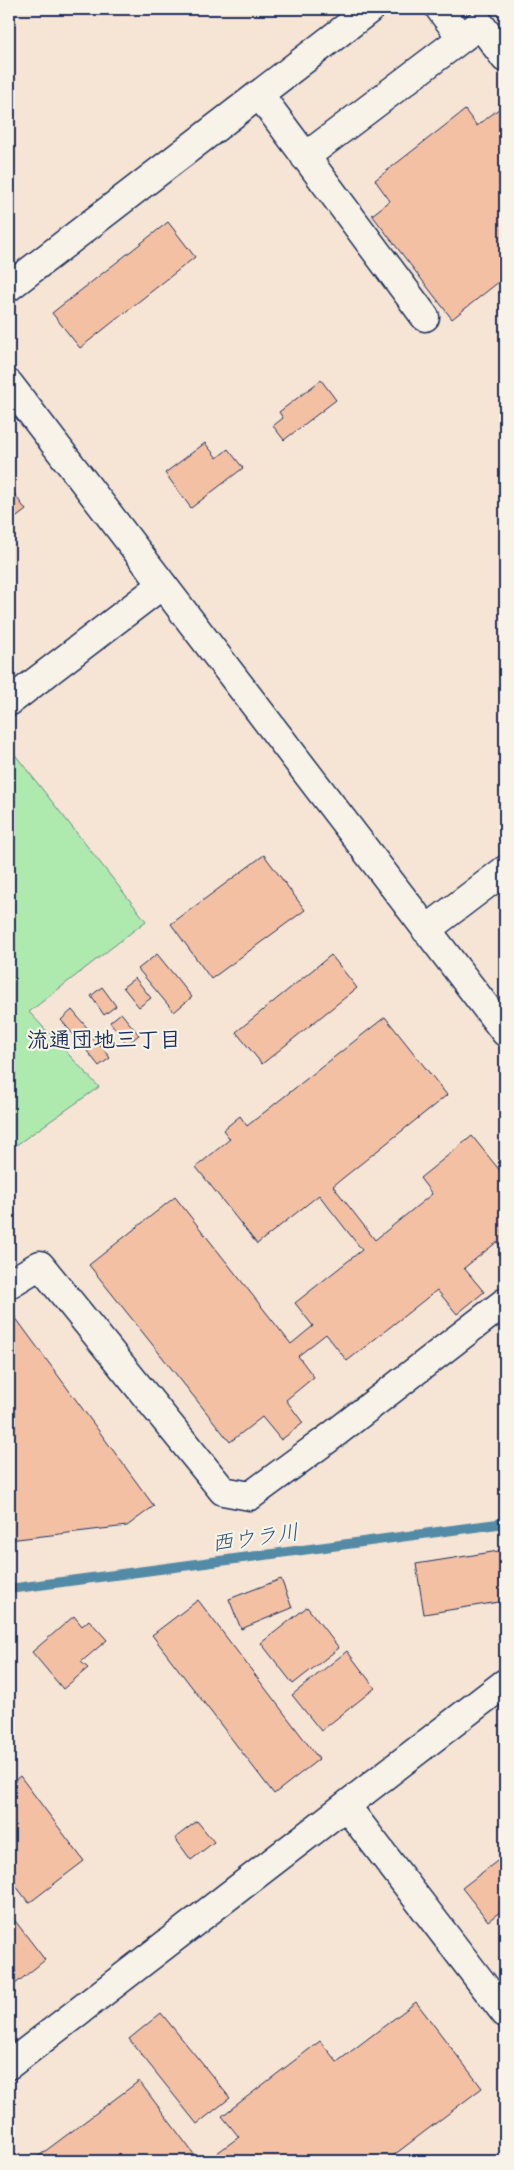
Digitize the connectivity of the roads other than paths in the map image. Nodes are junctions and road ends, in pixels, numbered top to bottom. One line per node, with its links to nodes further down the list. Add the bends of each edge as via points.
1 (370, 9): 5 (street)
2 (440, 9): 3 (street)
3 (462, 38): 4 (street, via 480,24); 6 (street)
4 (505, 58)
5 (259, 94): 6 (street); 7 (street)
6 (305, 157): 8 (street)
7 (9, 286)
8 (425, 316)
9 (9, 384): 10 (street)
10 (162, 585): 11 (street); 13 (street)
11 (9, 702)
12 (505, 870): 13 (street)
13 (426, 930): 14 (street)
14 (505, 1032)
15 (9, 1284): 16 (street, via 40,1265 222,1491 250,1496)
16 (505, 1302)
17 (505, 1683): 18 (street)
18 (346, 1806): 19 (street); 20 (street)
19 (505, 2013)
20 (9, 2065)

